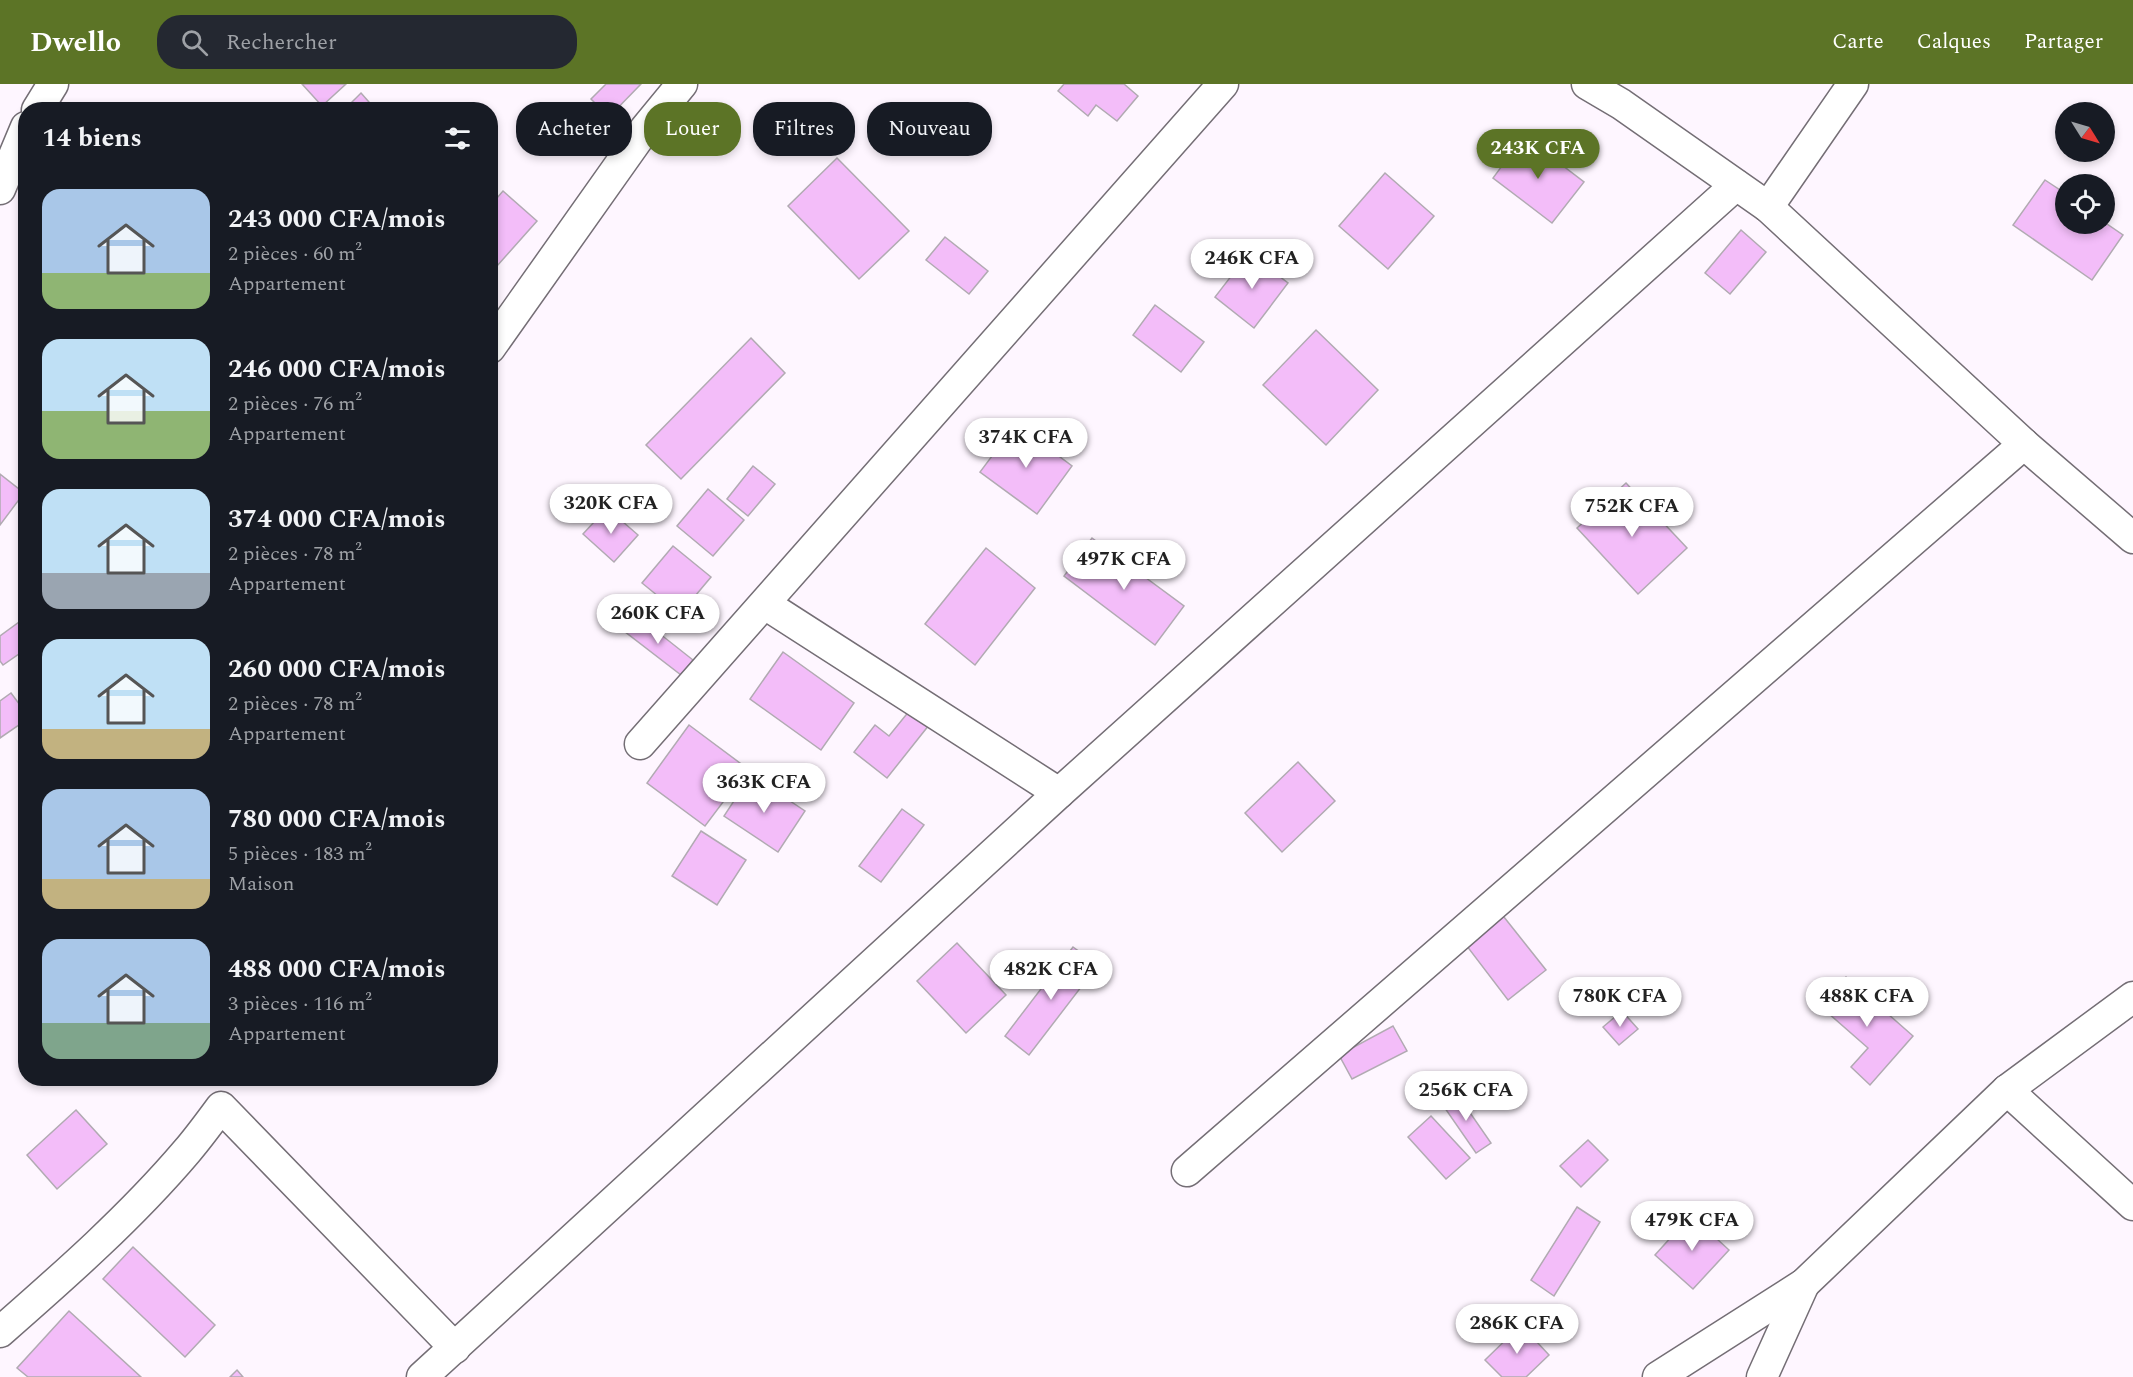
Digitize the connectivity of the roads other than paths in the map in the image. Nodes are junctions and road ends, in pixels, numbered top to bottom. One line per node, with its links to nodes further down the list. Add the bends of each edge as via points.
1 (53, 84): 6 (street)
2 (682, 84): 11 (street, via 645,129)
3 (1223, 84): 14 (street)
4 (1587, 84): 8 (street)
5 (1853, 84): 10 (street)
6 (42, 102)
7 (18, 146): 9 (street)
8 (1736, 185): 10 (street); 16 (street)
9 (0, 189)
10 (1768, 207): 12 (street)
11 (498, 337)
12 (2024, 444): 13 (street); 19 (street)
13 (2133, 538)
14 (765, 604): 15 (street); 16 (street)
15 (640, 744)
16 (1059, 793): 23 (street)
17 (2133, 997): 18 (street)
18 (2007, 1090): 20 (street); 21 (street)
19 (1187, 1171)
20 (2133, 1205)
21 (1804, 1284): 25 (street); 26 (street)
22 (0, 1332): 23 (street, via 135,1208 188,1151 220,1107)
23 (455, 1348): 24 (street)
24 (422, 1377)
25 (1658, 1377)
26 (1762, 1377)

